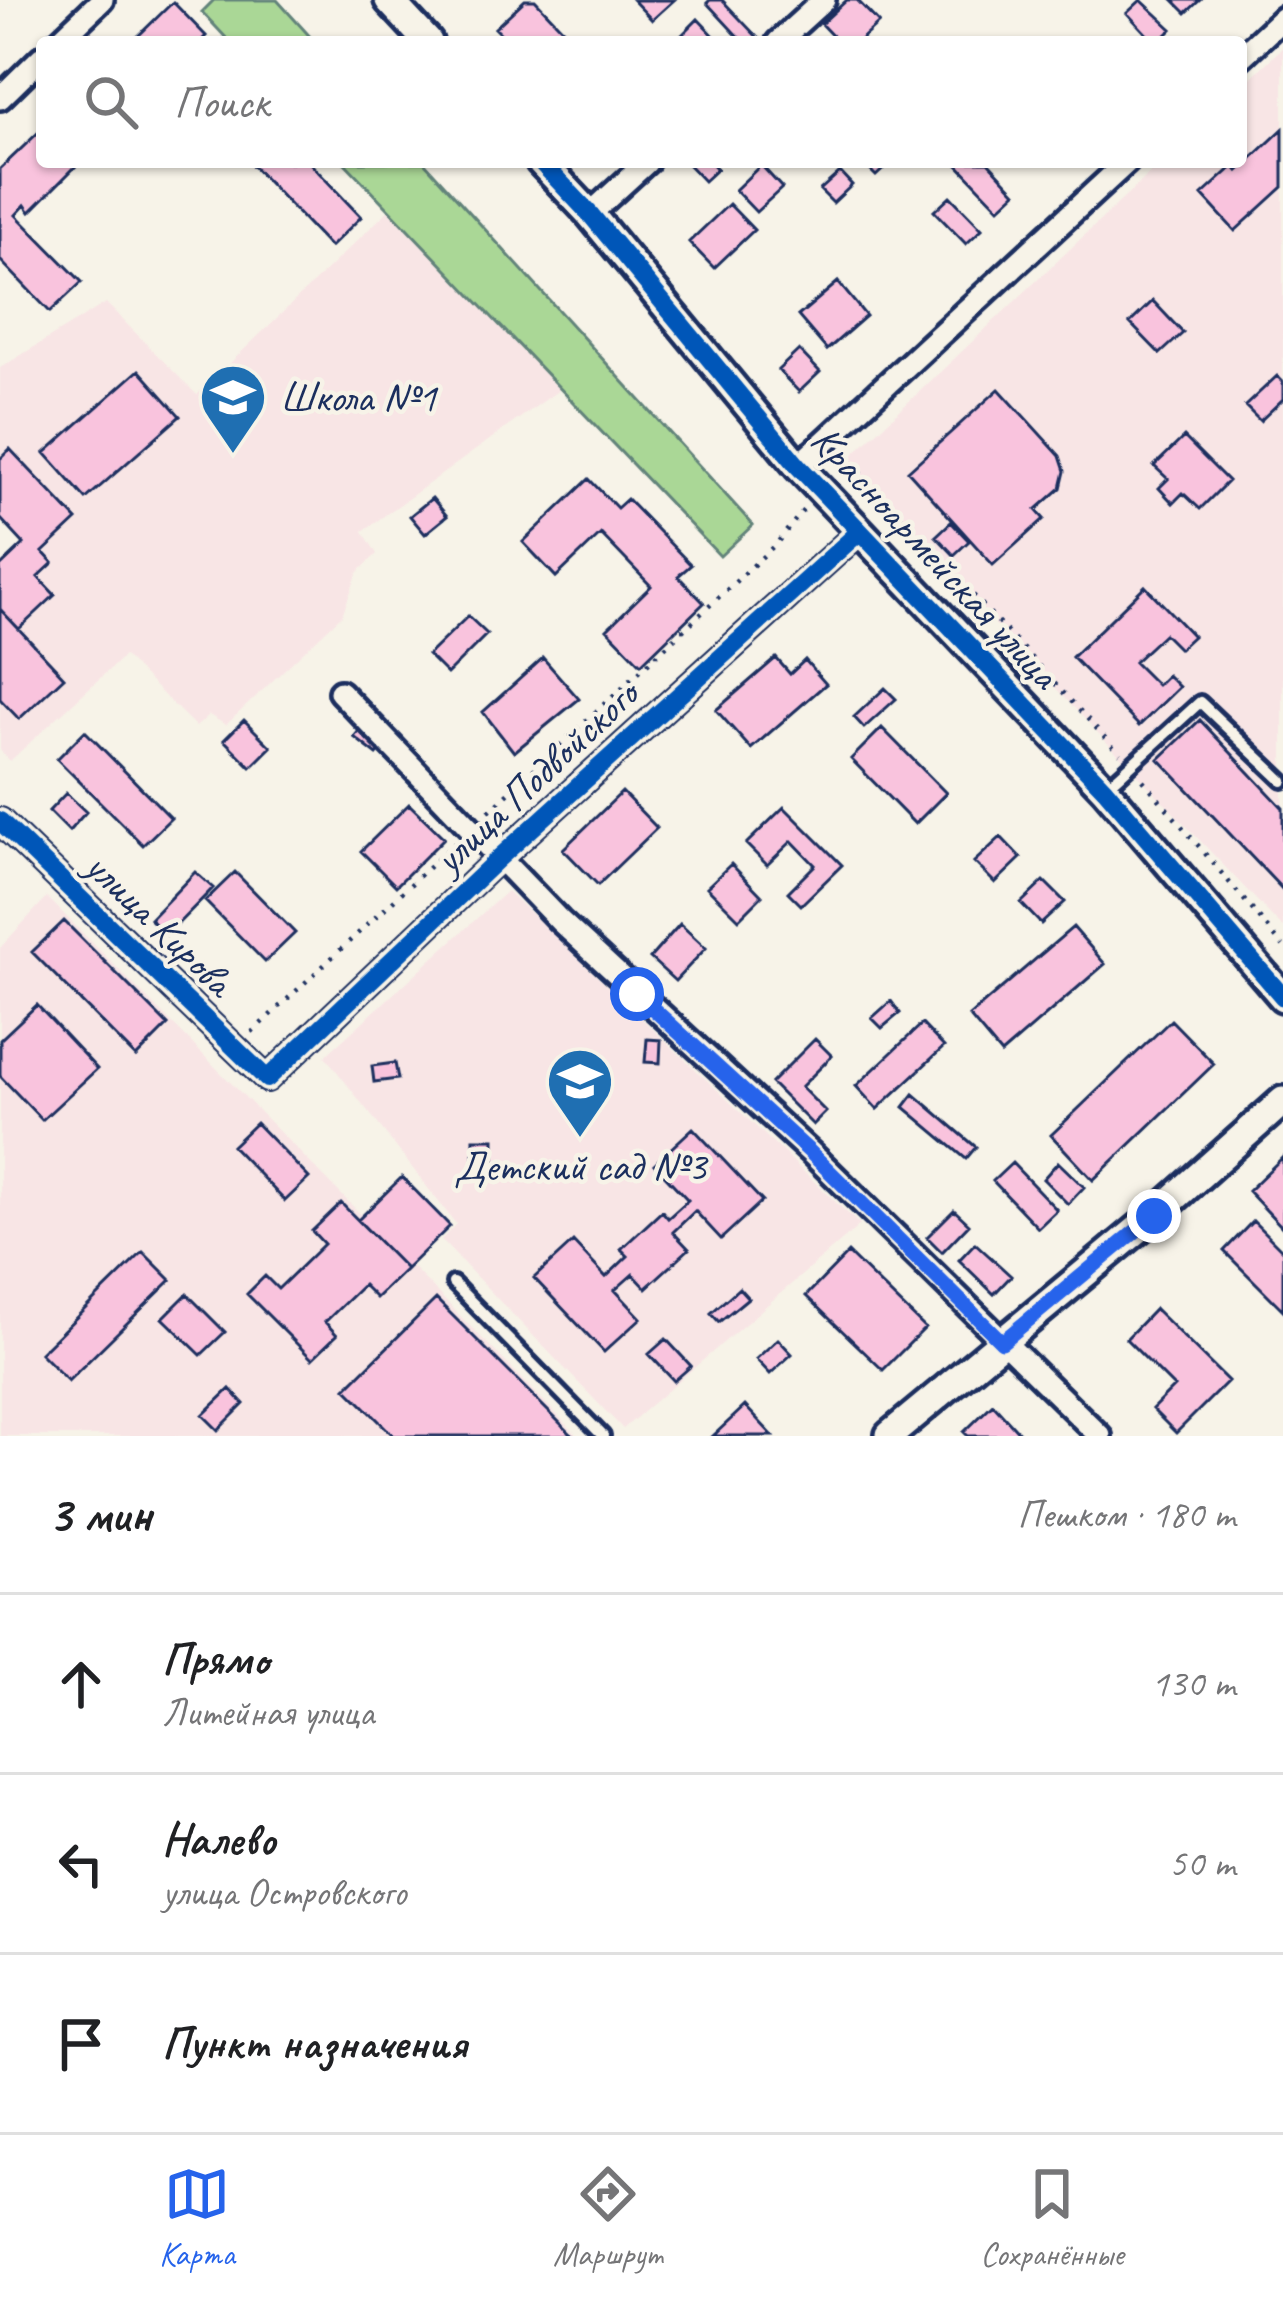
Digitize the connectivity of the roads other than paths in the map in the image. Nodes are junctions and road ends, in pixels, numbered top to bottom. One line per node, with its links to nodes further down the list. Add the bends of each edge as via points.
1 (101, 0): 5 (street)
2 (389, 0): 6 (street)
3 (824, 0): 7 (street)
4 (1283, 18): 8 (street)
5 (64, 36)
6 (422, 36)
7 (785, 36)
8 (1247, 51)
9 (36, 63): 10 (street)
10 (0, 98)
11 (547, 168): 14 (street, Красноармейская улица)
12 (640, 168): 14 (street)
13 (1121, 168): 15 (street)
14 (590, 214): 15 (street, Красноармейская улица)
15 (798, 466): 16 (street, Красноармейская улица)
16 (857, 533): 19 (street, Красноармейская улица); 21 (street, улица Подвойского)
17 (340, 692): 21 (street)
18 (1283, 781): 19 (lane, via 1200,702)
19 (1105, 789): 22 (street, Красноармейская улица)
20 (0, 821): 23 (street, улица Кирова)
21 (499, 858): 23 (street, улица Подвойского); 26 (street)
22 (1283, 997)
23 (267, 1079)
24 (1283, 1101): 26 (street)
25 (453, 1283): 27 (lane)
26 (1002, 1342): 28 (street); 29 (street)
27 (603, 1436)
28 (890, 1436)
29 (1100, 1436)

